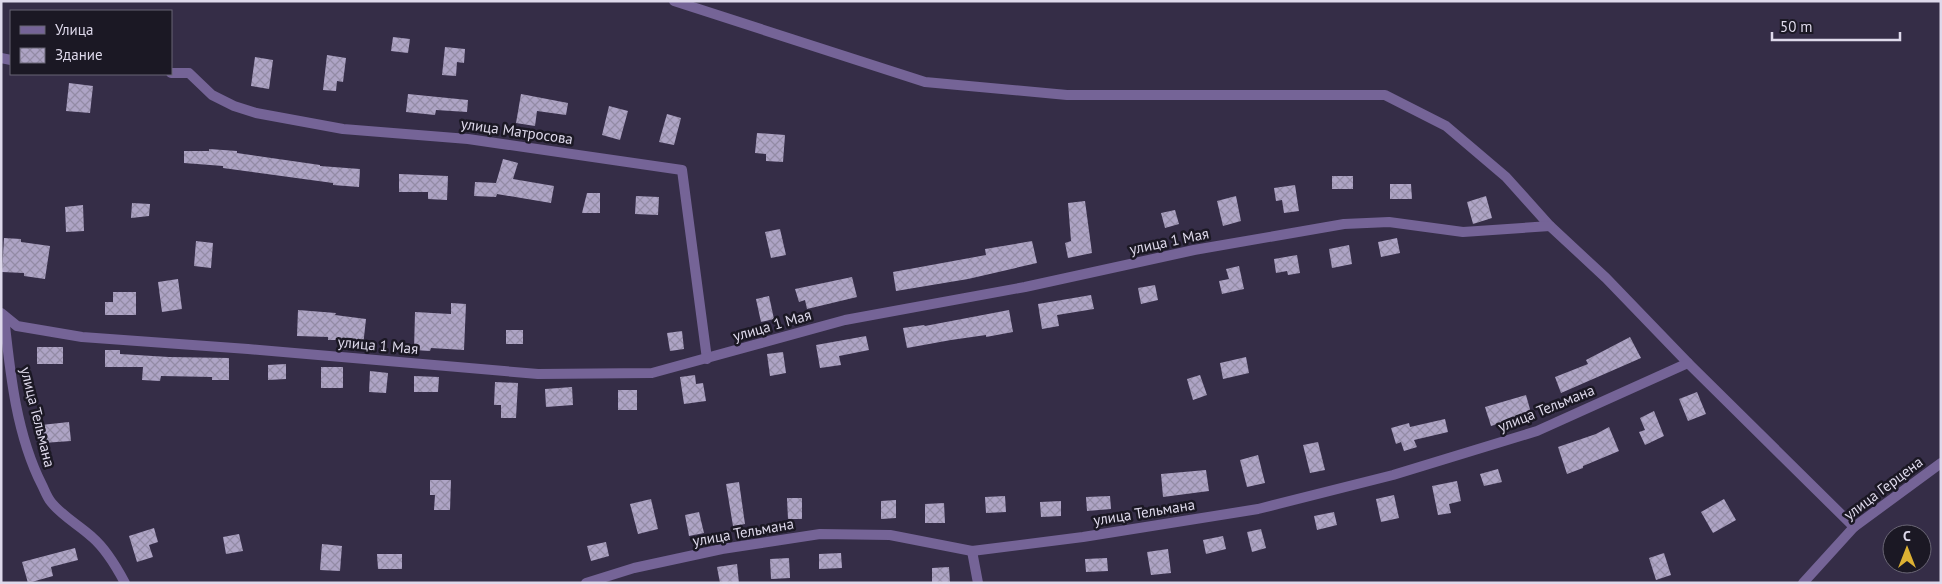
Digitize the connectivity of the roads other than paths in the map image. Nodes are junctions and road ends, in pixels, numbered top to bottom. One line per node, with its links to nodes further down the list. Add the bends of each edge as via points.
1 (674, 1): 3 (street, via 925,82 1067,95 1385,95 1446,126 1506,177)
2 (172, 73): 5 (street, улица Матросова, via 189,73 212,95 256,114 343,129 468,139 682,170)
3 (1550, 226): 5 (street, улица 1 Мая, via 1462,232 1389,222 1344,224 1194,250 1024,287 845,320); 6 (street, via 1606,278)
4 (3, 314): 5 (street, улица 1 Мая, via 17,326 82,336 538,374 652,373); 10 (street, улица Тельмана, via 9,368 32,465 51,502 92,538 116,565)
5 (708, 359)
6 (1688, 363): 8 (street); 9 (street, улица Тельмана, via 1537,431 1393,475 1258,509)
7 (1941, 463): 8 (street, улица Герцена)
8 (1854, 527): 13 (street, улица Герцена)
9 (972, 551): 11 (street, улица Тельмана, via 890,535 820,534 722,549 634,568); 12 (street)
10 (125, 583)
11 (586, 583)
12 (978, 583)
13 (1803, 583)

